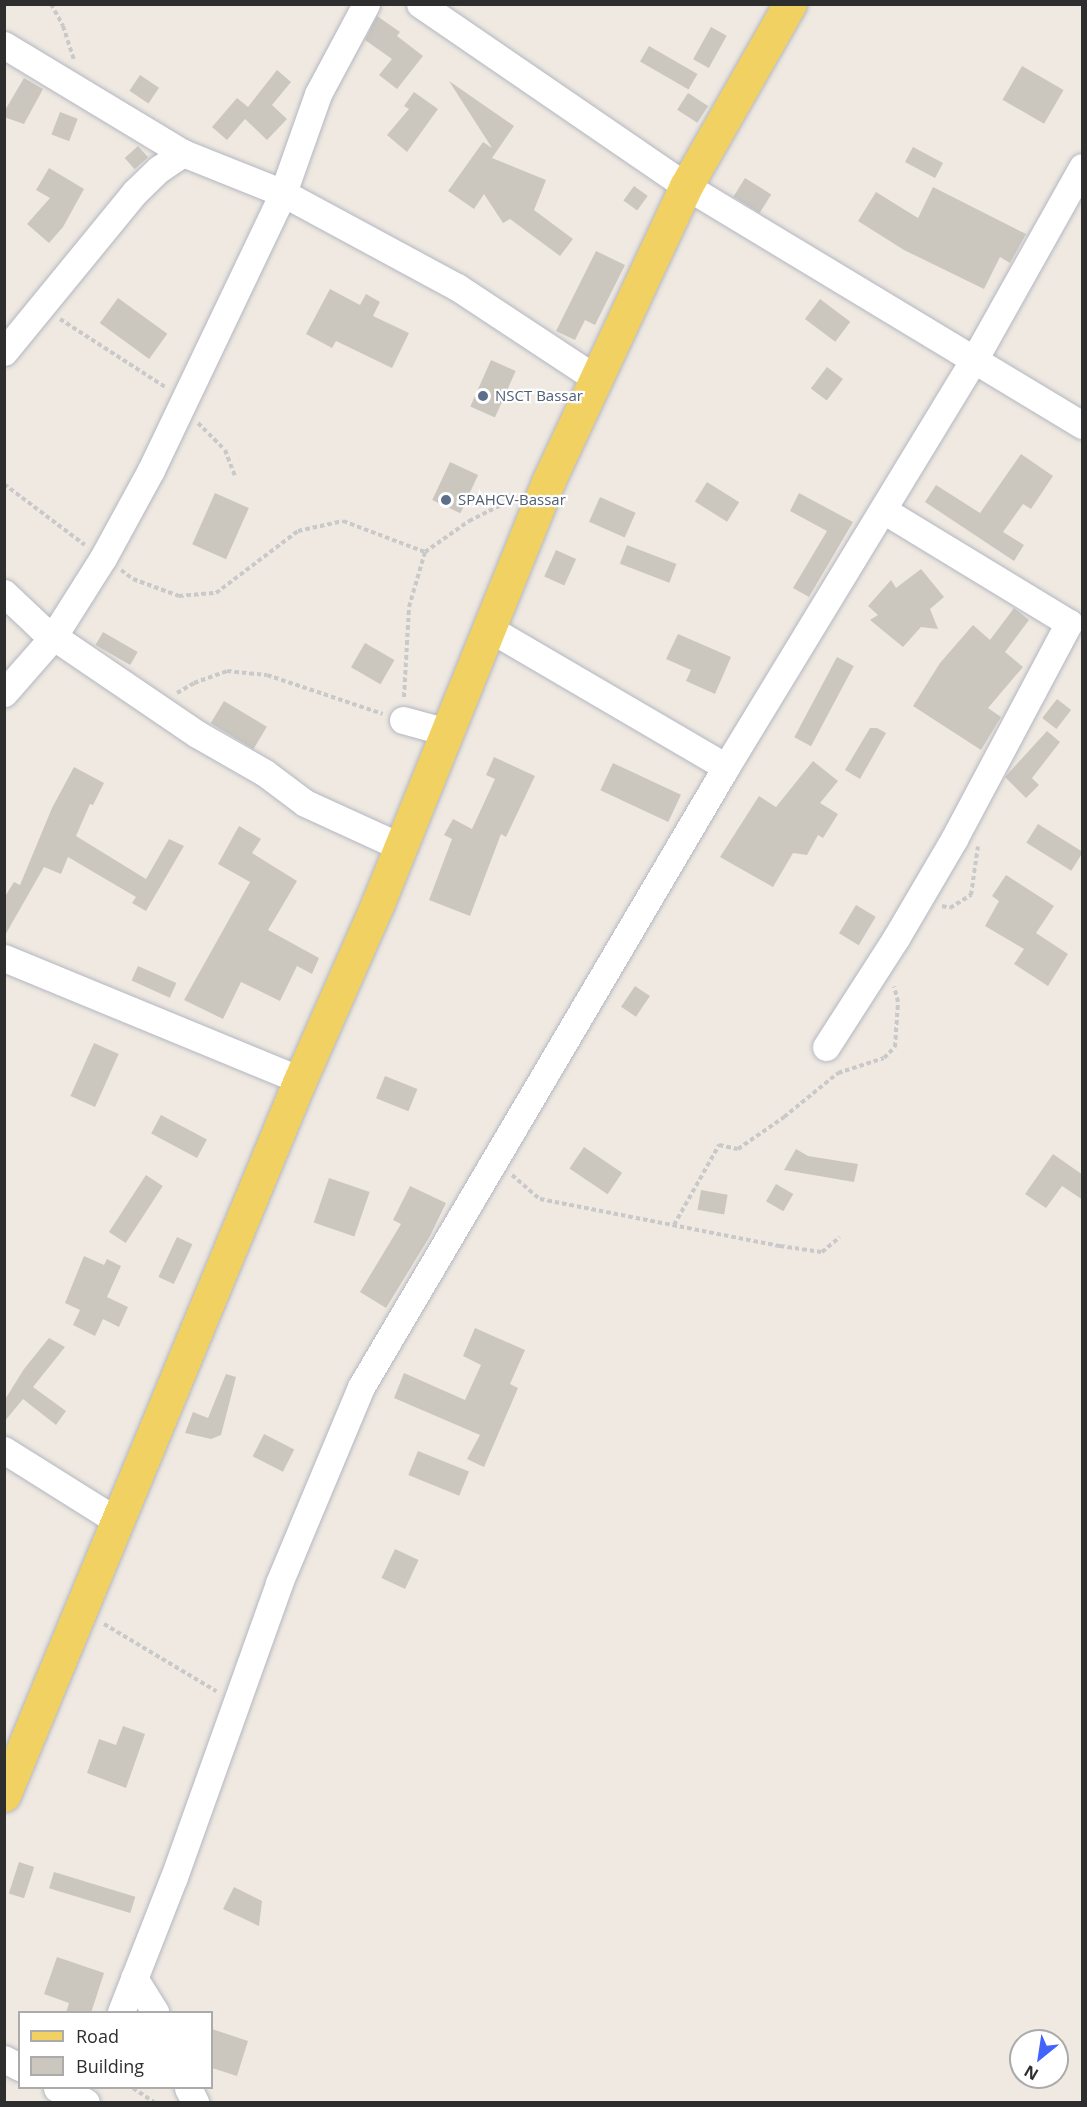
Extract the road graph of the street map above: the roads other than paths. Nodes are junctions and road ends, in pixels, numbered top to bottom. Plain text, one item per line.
1 (366, 4) edge
2 (420, 4) edge
3 (790, 4) edge
4 (4, 45) edge
5 (183, 153) junction
6 (1079, 180) edge
7 (686, 186) junction
8 (283, 193) junction
9 (4, 352) edge
10 (975, 358) junction
11 (595, 378) junction
12 (1083, 425) edge
13 (883, 510) junction
14 (4, 593) edge
15 (1076, 625) edge
16 (490, 629) junction
17 (53, 637) junction
18 (4, 693) edge
19 (403, 720) road end
20 (447, 732) junction
21 (726, 767) junction
22 (401, 847) junction
23 (4, 958) edge
24 (826, 1047) dead end
25 (300, 1080) junction
26 (4, 1450) edge
27 (117, 1521) junction
28 (4, 1795) edge
29 (134, 1978) junction
30 (122, 2011) edge
31 (154, 2011) edge
32 (4, 2059) edge
33 (18, 2066) edge
34 (59, 2089) edge
35 (188, 2089) edge
36 (86, 2103) edge
37 (195, 2103) edge

1 - 8 street
2 - 7 street
3 - 7 main road
4 - 5 street
5 - 8 street
5 - 9 street
6 - 10 street
7 - 10 street
7 - 11 main road
8 - 11 street
8 - 17 street
10 - 12 street
10 - 13 street
11 - 16 main road
13 - 15 street
13 - 21 street
14 - 17 street
15 - 24 street
16 - 20 main road
16 - 21 street
17 - 18 street
17 - 22 street
19 - 20 street
20 - 22 main road
21 - 29 street
22 - 25 main road
23 - 25 street
25 - 27 main road
26 - 27 street
27 - 28 main road
29 - 30 street
29 - 31 street
32 - 33 street
34 - 36 street
35 - 37 street

